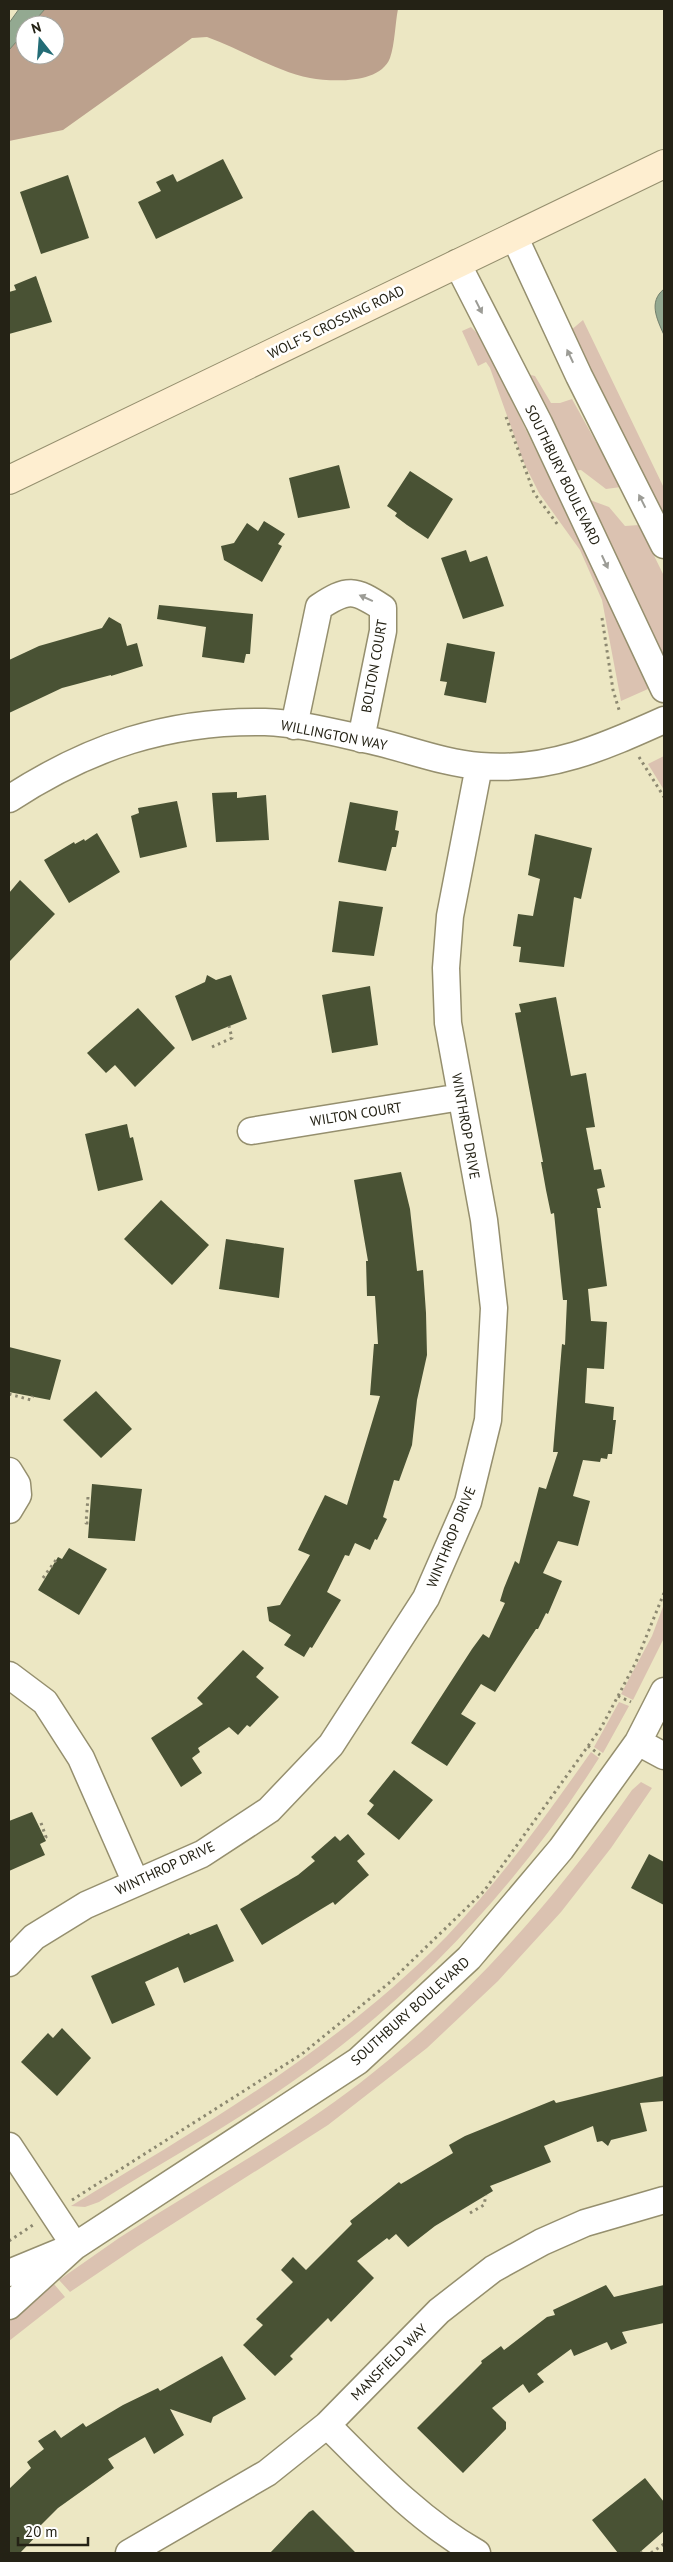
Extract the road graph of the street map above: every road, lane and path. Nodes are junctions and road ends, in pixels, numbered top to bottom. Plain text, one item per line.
1 (664, 164) edge
2 (514, 236) junction
3 (457, 263) junction
4 (503, 409) dead end
5 (9, 480) edge
6 (560, 529) dead end
7 (664, 545) edge
8 (601, 612) dead end
9 (664, 689) edge
10 (664, 720) edge
11 (623, 721) dead end
12 (294, 726) junction
13 (361, 739) junction
14 (635, 750) dead end
15 (479, 766) junction
16 (664, 797) edge
17 (9, 799) edge
18 (229, 1026) dead end
19 (212, 1047) dead end
20 (461, 1097) junction
21 (250, 1131) dead end
22 (9, 1394) edge
23 (33, 1396) dead end
24 (9, 1471) edge
25 (88, 1497) dead end
26 (9, 1510) edge
27 (89, 1524) dead end
28 (56, 1560) dead end
29 (43, 1578) dead end
30 (664, 1593) edge
31 (9, 1675) edge
32 (664, 1691) edge
33 (618, 1696) junction
34 (630, 1702) dead end
35 (638, 1742) junction
36 (588, 1746) junction
37 (601, 1756) dead end
38 (664, 1756) edge
39 (41, 1824) dead end
40 (44, 1838) dead end
41 (136, 1883) junction
42 (9, 1963) edge
43 (9, 2146) edge
44 (486, 2195) dead end
45 (664, 2200) edge
46 (68, 2203) dead end
47 (470, 2213) dead end
48 (32, 2226) dead end
49 (9, 2241) edge
50 (75, 2246) junction
51 (9, 2273) edge
52 (9, 2306) edge
53 (327, 2424) junction
54 (664, 2544) edge
55 (129, 2553) edge
56 (477, 2553) edge
57 (650, 2553) edge

1 - 2 main road, WOLF'S CROSSING ROAD
2 - 3 main road, WOLF'S CROSSING ROAD
7 -> 2 street
3 - 5 main road, WOLF'S CROSSING ROAD
3 -> 9 street, SOUTHBURY BOULEVARD
4 - 6 path
8 - 11 path
10 - 15 street, WILLINGTON WAY
12 - 13 street, WILLINGTON WAY
13 -> 12 street, BOLTON COURT
12 - 17 street, WILLINGTON WAY
13 - 15 street, WILLINGTON WAY
14 - 16 path
15 - 20 street, WINTHROP DRIVE
18 - 19 path
20 - 21 street, WILTON COURT
20 - 41 street, WINTHROP DRIVE
22 - 23 path
24 - 26 street
25 - 27 path
28 - 29 path
30 - 33 path
31 - 41 street
32 - 35 street, SOUTHBURY BOULEVARD
33 - 34 path
33 - 36 path
35 - 38 street
35 - 50 street, SOUTHBURY BOULEVARD
36 - 37 path
36 - 46 path
39 - 40 path
41 - 42 street, WINTHROP DRIVE
43 - 50 street
44 - 47 path
45 - 53 street, MANSFIELD WAY
48 - 49 path
50 - 51 street, SOUTHBURY BOULEVARD
50 - 52 street, SOUTHBURY BOULEVARD
53 - 55 street, MANSFIELD WAY
53 - 56 street
54 - 57 path

